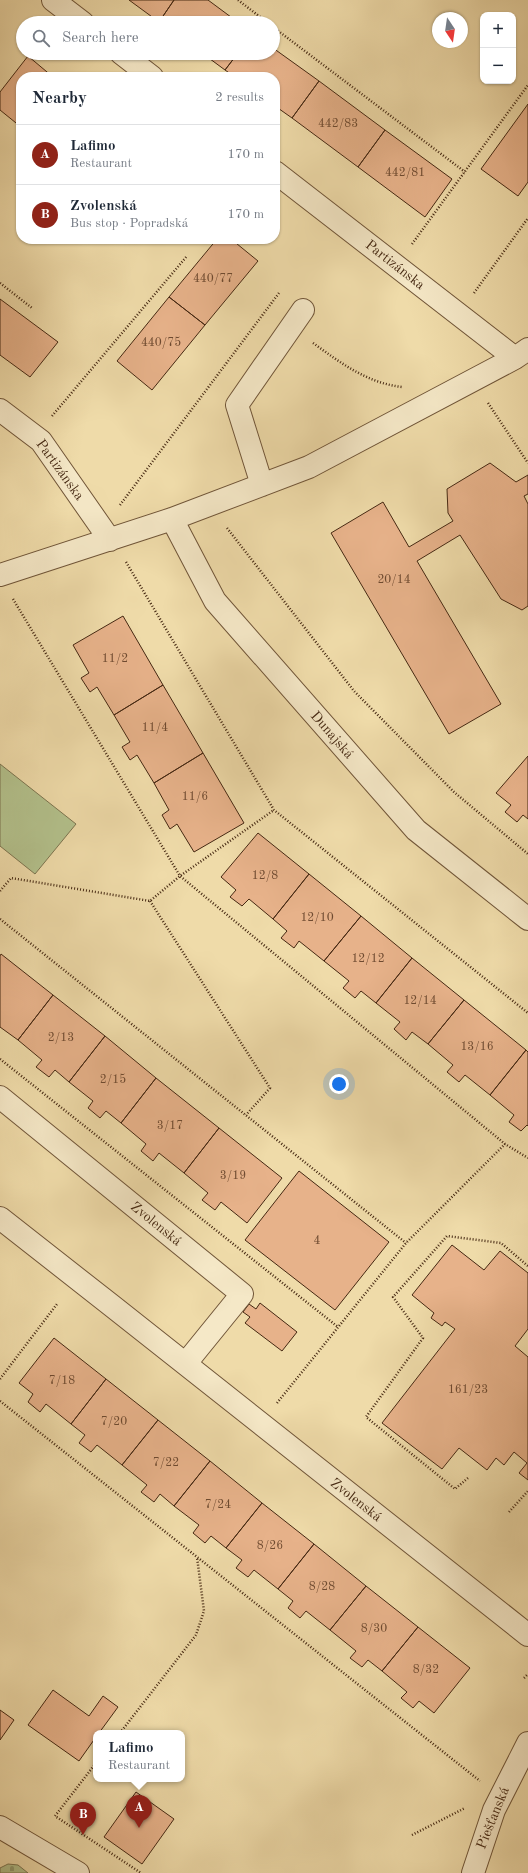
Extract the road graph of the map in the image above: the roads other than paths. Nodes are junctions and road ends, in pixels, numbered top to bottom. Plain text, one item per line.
1 (53, 0) edge
2 (74, 16) edge
3 (130, 60) edge
4 (146, 72) edge
5 (280, 176) edge
6 (303, 310) dead end
7 (522, 354) edge
8 (0, 410) edge
9 (262, 485) junction
10 (172, 519) junction
11 (110, 540) junction
12 (0, 576) edge
13 (528, 919) edge
14 (0, 1097) edge
15 (0, 1218) edge
16 (186, 1363) junction
17 (528, 1636) edge
18 (528, 1743) edge
19 (0, 1827) edge
20 (78, 1873) edge
21 (473, 1873) edge

1 - 2 street
3 - 4 street
5 - 7 street, Partizánska
6 - 9 street
7 - 9 street, Partizánska
8 - 11 street, Partizánska
9 - 10 street, Partizánska
10 - 11 street, Partizánska
10 - 13 street, Dunajská
11 - 12 street, Partizánska
14 - 16 street, Zvolenská
15 - 16 street, Zvolenská
16 - 17 street, Zvolenská
18 - 21 street, Piešťanská
19 - 20 street

